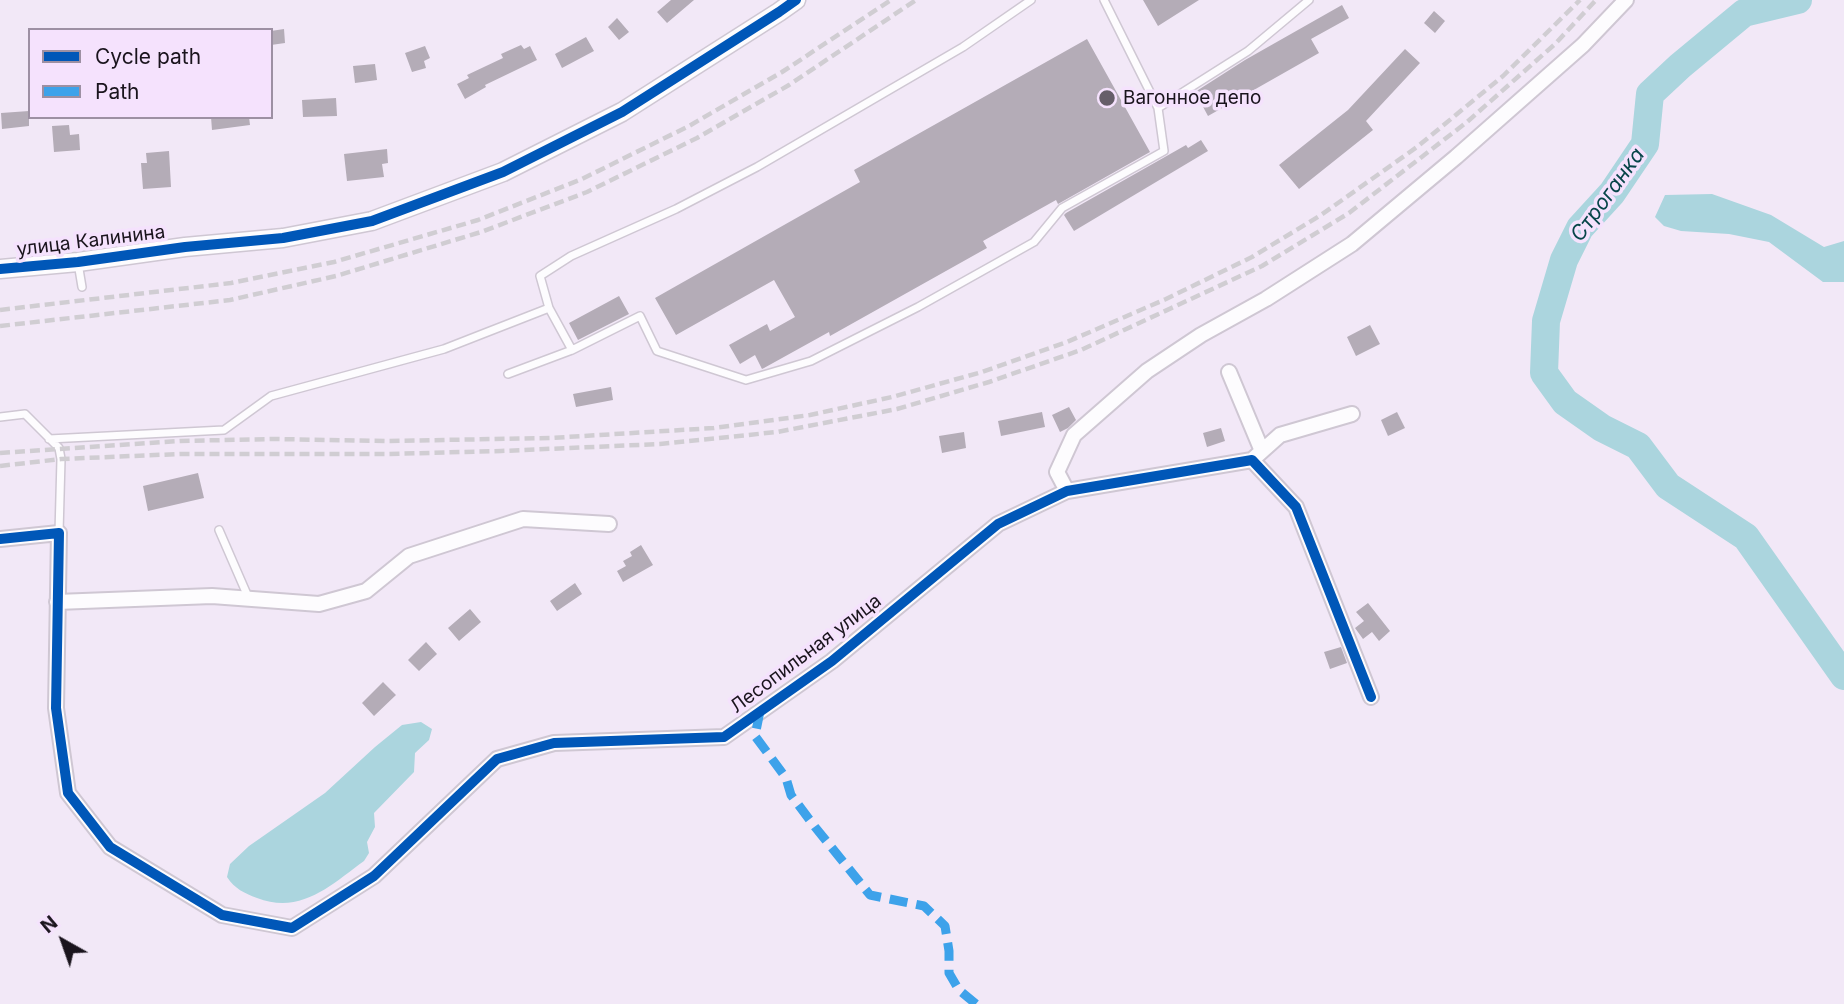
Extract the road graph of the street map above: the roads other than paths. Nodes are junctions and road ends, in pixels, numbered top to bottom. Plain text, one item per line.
1 (796, 0) edge
2 (1031, 0) edge
3 (1104, 0) edge
4 (1309, 0) edge
5 (1626, 0) edge
6 (1158, 108) junction
7 (78, 262) junction
8 (0, 269) edge
9 (82, 287) dead end
10 (549, 308) junction
11 (572, 350) junction
12 (1229, 372) dead end
13 (508, 374) dead end
14 (1352, 414) dead end
15 (0, 417) edge
16 (49, 439) junction
17 (1257, 456) junction
18 (1067, 491) junction
19 (609, 524) dead end
20 (219, 530) dead end
21 (59, 533) junction
22 (0, 539) edge
23 (249, 599) junction
24 (57, 602) junction
25 (1371, 697) dead end

1 - 7 street, улица Калинина
2 - 10 lane
3 - 6 lane
4 - 6 lane
5 - 18 street
6 - 11 lane
7 - 8 street, улица Калинина
7 - 9 lane
10 - 11 lane
10 - 16 lane
11 - 13 lane
12 - 17 street
14 - 17 street
15 - 16 lane
16 - 21 lane
17 - 18 street, Лесопильная улица
17 - 25 street
18 - 24 street, Лесопильная улица
19 - 23 street
20 - 23 lane
21 - 22 street
21 - 24 street, Лесопильная улица
23 - 24 street

